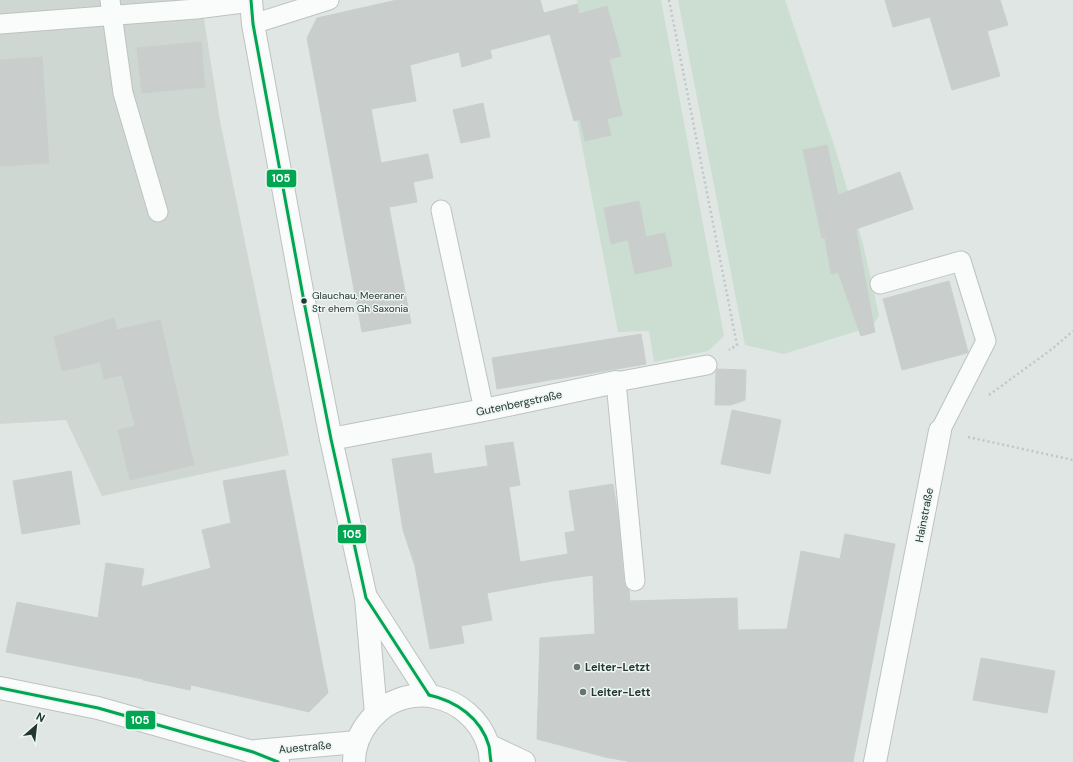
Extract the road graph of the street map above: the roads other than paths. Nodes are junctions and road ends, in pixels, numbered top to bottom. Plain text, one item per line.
1 (329, 0) edge
2 (251, 1) edge
3 (111, 8) edge
4 (0, 24) edge
5 (253, 24) junction
6 (441, 210) dead end
7 (158, 212) dead end
8 (880, 284) dead end
9 (707, 365) road end
10 (616, 382) junction
11 (484, 410) junction
12 (940, 431) joint
13 (331, 439) junction
14 (635, 581) dead end
15 (366, 598) junction
16 (0, 688) edge
17 (429, 695) junction
18 (376, 714) junction
19 (253, 752) junction
20 (356, 752) edge
21 (490, 753) edge
22 (278, 762) edge
23 (524, 762) edge
24 (875, 762) edge

1 - 5 lane
2 - 3 lane
2 - 5 street
3 - 4 lane
3 - 7 lane
5 - 13 street
6 - 11 lane
8 - 12 lane
9 - 10 lane, Gutenbergstraße
10 - 11 street, Gutenbergstraße
10 - 14 lane
11 - 13 street, Gutenbergstraße
12 - 24 street, Hainstraße
13 - 15 street
15 - 17 street
15 - 18 street
16 - 19 street, Auestraße
17 - 18 street
17 - 21 street
18 - 20 street
19 - 20 street, Auestraße
19 - 22 street, Auestraße
21 - 23 street

